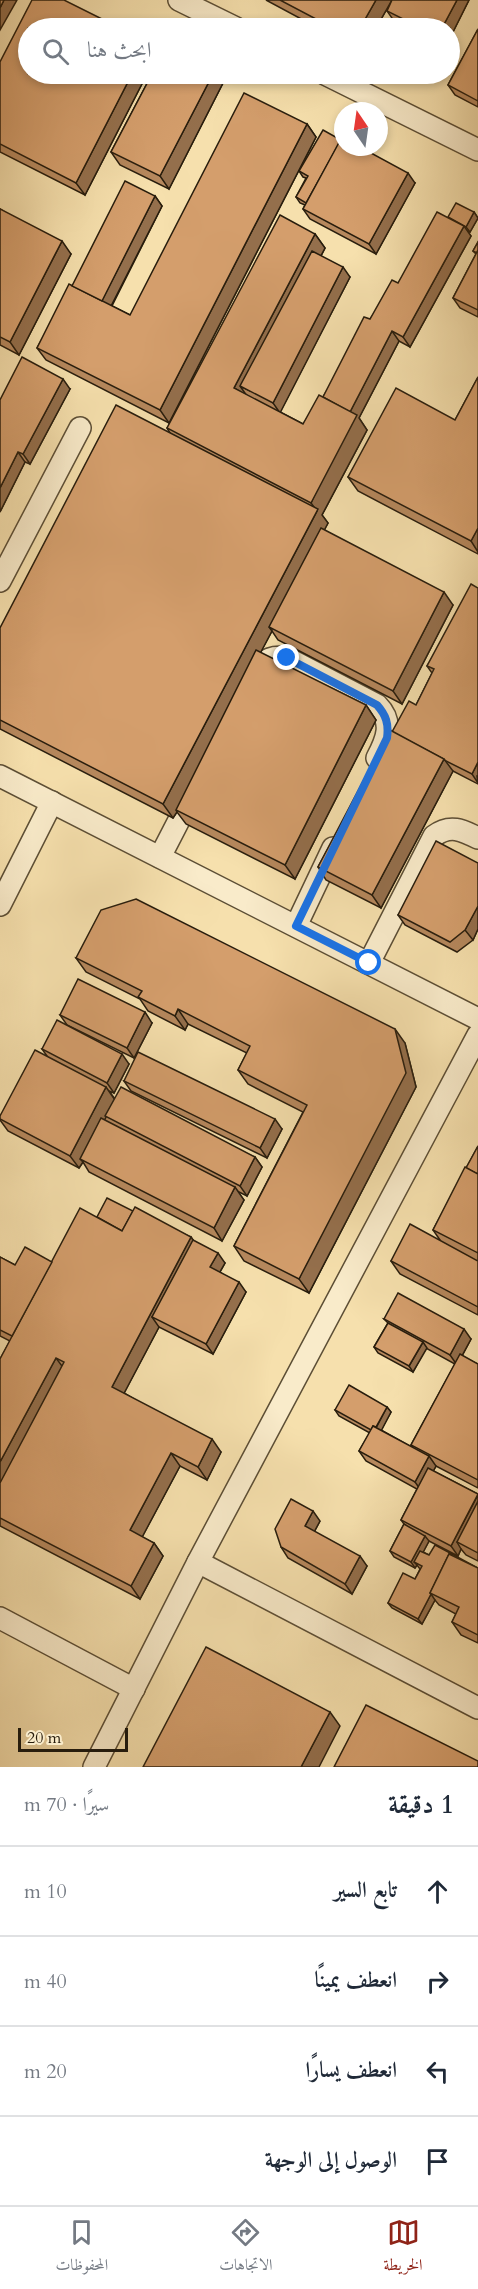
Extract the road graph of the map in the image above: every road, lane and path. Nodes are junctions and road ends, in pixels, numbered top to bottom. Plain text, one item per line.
1 (179, 0) edge
2 (216, 18) edge
3 (345, 84) edge
4 (478, 150) edge
5 (80, 428) dead end
6 (0, 581) edge
7 (244, 693) edge
8 (202, 775) edge
9 (0, 776) edge
10 (367, 780) edge
11 (52, 802) junction
12 (341, 832) edge
13 (478, 838) edge
14 (160, 857) junction
15 (0, 906) edge
16 (296, 926) junction
17 (369, 963) junction
18 (478, 1019) edge
19 (478, 1035) edge
20 (198, 1562) junction
21 (0, 1618) edge
22 (134, 1689) junction
23 (478, 1708) edge
24 (94, 1767) edge

1 - 2 lane
3 - 4 lane
5 - 6 lane
7 - 10 lane
8 - 14 lane
9 - 11 lane
11 - 14 lane
11 - 15 lane
12 - 16 lane
13 - 17 lane
14 - 16 lane
16 - 17 lane
17 - 18 lane
19 - 20 lane
20 - 22 lane
20 - 23 lane
21 - 22 lane
22 - 24 lane

